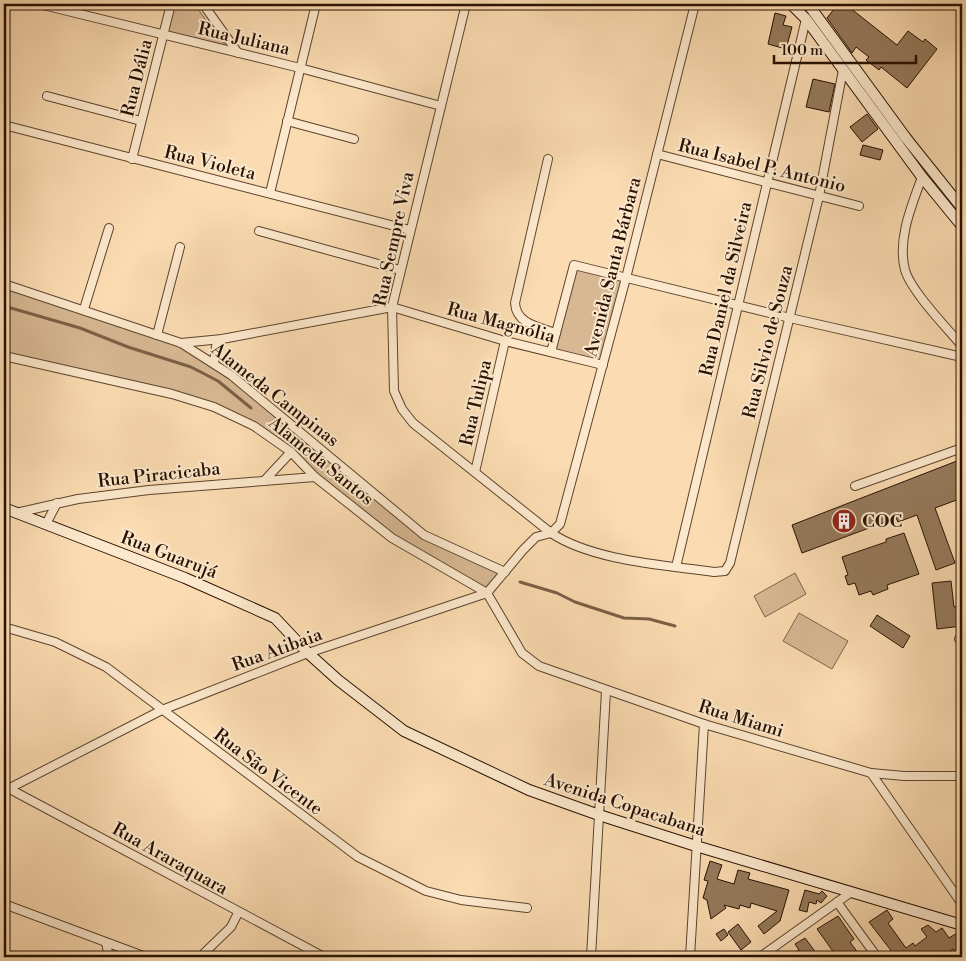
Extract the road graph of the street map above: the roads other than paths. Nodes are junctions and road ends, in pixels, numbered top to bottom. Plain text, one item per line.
1 (39, 4) edge
2 (171, 4) edge
3 (203, 4) edge
4 (316, 4) edge
5 (466, 4) edge
6 (695, 4) edge
7 (791, 4) edge
8 (813, 6) edge
9 (806, 19) junction
10 (163, 35) junction
11 (238, 54) junction
12 (300, 68) junction
13 (843, 70) junction
14 (47, 96) dead end
15 (441, 106) junction
16 (141, 121) junction
17 (288, 121) junction
18 (4, 125) edge
19 (354, 139) dead end
20 (657, 154) junction
21 (132, 159) junction
22 (548, 159) dead end
23 (922, 177) junction
24 (767, 182) junction
25 (270, 194) junction
26 (819, 196) junction
27 (859, 206) dead end
28 (962, 208) edge
29 (962, 226) edge
30 (109, 228) dead end
31 (410, 230) junction
32 (259, 232) dead end
33 (180, 247) dead end
34 (400, 270) junction
35 (626, 278) junction
36 (4, 284) edge
37 (738, 305) junction
38 (392, 308) junction
39 (84, 309) junction
40 (790, 318) junction
41 (556, 333) junction
42 (157, 335) junction
43 (222, 339) junction
44 (505, 341) junction
45 (181, 343) junction
46 (962, 346) edge
47 (551, 352) junction
48 (4, 356) edge
49 (962, 357) edge
50 (214, 363) junction
51 (603, 365) junction
52 (962, 448) edge
53 (291, 452) junction
54 (476, 472) junction
55 (315, 477) junction
56 (264, 481) junction
57 (855, 486) dead end
58 (57, 503) junction
59 (4, 508) edge
60 (16, 513) junction
61 (46, 524) junction
62 (551, 534) junction
63 (676, 567) junction
64 (505, 572) junction
65 (487, 593) junction
66 (4, 627) edge
67 (308, 653) junction
68 (606, 691) junction
69 (162, 710) junction
70 (704, 724) junction
71 (871, 773) junction
72 (962, 776) edge
73 (6, 789) edge
74 (599, 815) junction
75 (696, 846) junction
76 (850, 893) junction
77 (837, 902) junction
78 (4, 904) edge
79 (962, 904) edge
80 (527, 908) dead end
81 (238, 913) junction
82 (962, 925) edge
83 (106, 943) junction
84 (109, 957) edge
85 (146, 957) edge
86 (200, 957) edge
87 (324, 957) edge
88 (591, 957) edge
89 (690, 957) edge
90 (760, 957) edge
91 (876, 957) edge

1 - 10 street, Rua Juliana
2 - 10 street, Rua Dália
3 - 11 street
4 - 12 street
5 - 15 street, Rua Sempre Viva
6 - 20 street, Avenida Santa Bárbara
7 - 9 street
8 - 9 street
8 - 28 street
9 - 13 street
9 - 24 street, Rua Daniel da Silveira
10 - 11 street, Rua Juliana
10 - 16 street, Rua Dália
11 - 12 street, Rua Juliana
12 - 15 street, Rua Juliana
12 - 17 street
13 - 23 street
13 - 26 street, Rua Silvio de Souza
14 - 16 street
15 - 31 street, Rua Sempre Viva
16 - 21 street, Rua Dália
17 - 19 street
17 - 25 street
18 - 21 street, Rua Violeta
20 - 24 street, Rua Isabel P. Antonio
20 - 35 street, Avenida Santa Bárbara
21 - 25 street, Rua Violeta
22 - 41 street
23 - 29 street
23 - 46 street
24 - 26 street, Rua Isabel P. Antonio
24 - 37 street, Rua Daniel da Silveira
25 - 31 street, Rua Violeta
26 - 27 street, Rua Isabel P. Antonio
26 - 40 street, Rua Silvio de Souza
30 - 39 street
31 - 34 street, Rua Sempre Viva
32 - 34 street
33 - 42 street
34 - 38 street, Rua Sempre Viva
35 - 37 street
35 - 41 street
35 - 51 street, Avenida Santa Bárbara
36 - 39 street, Alameda Campinas
37 - 40 street
37 - 63 street, Rua Daniel da Silveira
38 - 43 street
38 - 44 street, Rua Magnólia
38 - 54 street, Rua Sempre Viva
39 - 42 street, Alameda Campinas
40 - 49 street
40 - 63 street, Rua Silvio de Souza
41 - 47 street
42 - 45 street, Alameda Campinas
43 - 45 street
43 - 50 street
44 - 47 street, Rua Magnólia
44 - 54 street, Rua Tulipa
45 - 50 street, Alameda Campinas
47 - 51 street, Rua Magnólia
48 - 53 street, Alameda Santos
50 - 64 street, Alameda Campinas
51 - 62 street, Avenida Santa Bárbara
52 - 57 street
53 - 55 street, Alameda Santos
53 - 56 street
54 - 62 street, Rua Sempre Viva
55 - 56 street, Rua Piracicaba
55 - 65 street, Alameda Santos
56 - 58 street, Rua Piracicaba
58 - 60 street, Rua Piracicaba
58 - 61 street
59 - 60 street, Rua Guarujá
60 - 61 street, Rua Guarujá
61 - 67 street, Rua Guarujá
62 - 63 street, Rua Sempre Viva
62 - 64 street
64 - 65 street
65 - 67 street, Rua Atibaia
65 - 68 street, Rua Miami
66 - 69 street, Rua São Vicente
67 - 69 street, Rua Atibaia
67 - 74 street, Avenida Copacabana
68 - 70 street, Rua Miami
68 - 74 street
69 - 73 street, Rua Atibaia
69 - 80 street, Rua São Vicente
70 - 71 street, Rua Miami
70 - 75 street
71 - 72 street, Rua Miami
71 - 79 street
73 - 81 street, Rua Araraquara
74 - 75 street, Avenida Copacabana
74 - 88 street
75 - 76 street, Avenida Copacabana
75 - 89 street
76 - 77 street
76 - 82 street, Avenida Copacabana
77 - 90 street
77 - 91 street
78 - 83 street
81 - 86 street
81 - 87 street, Rua Araraquara
83 - 84 street
83 - 85 street

